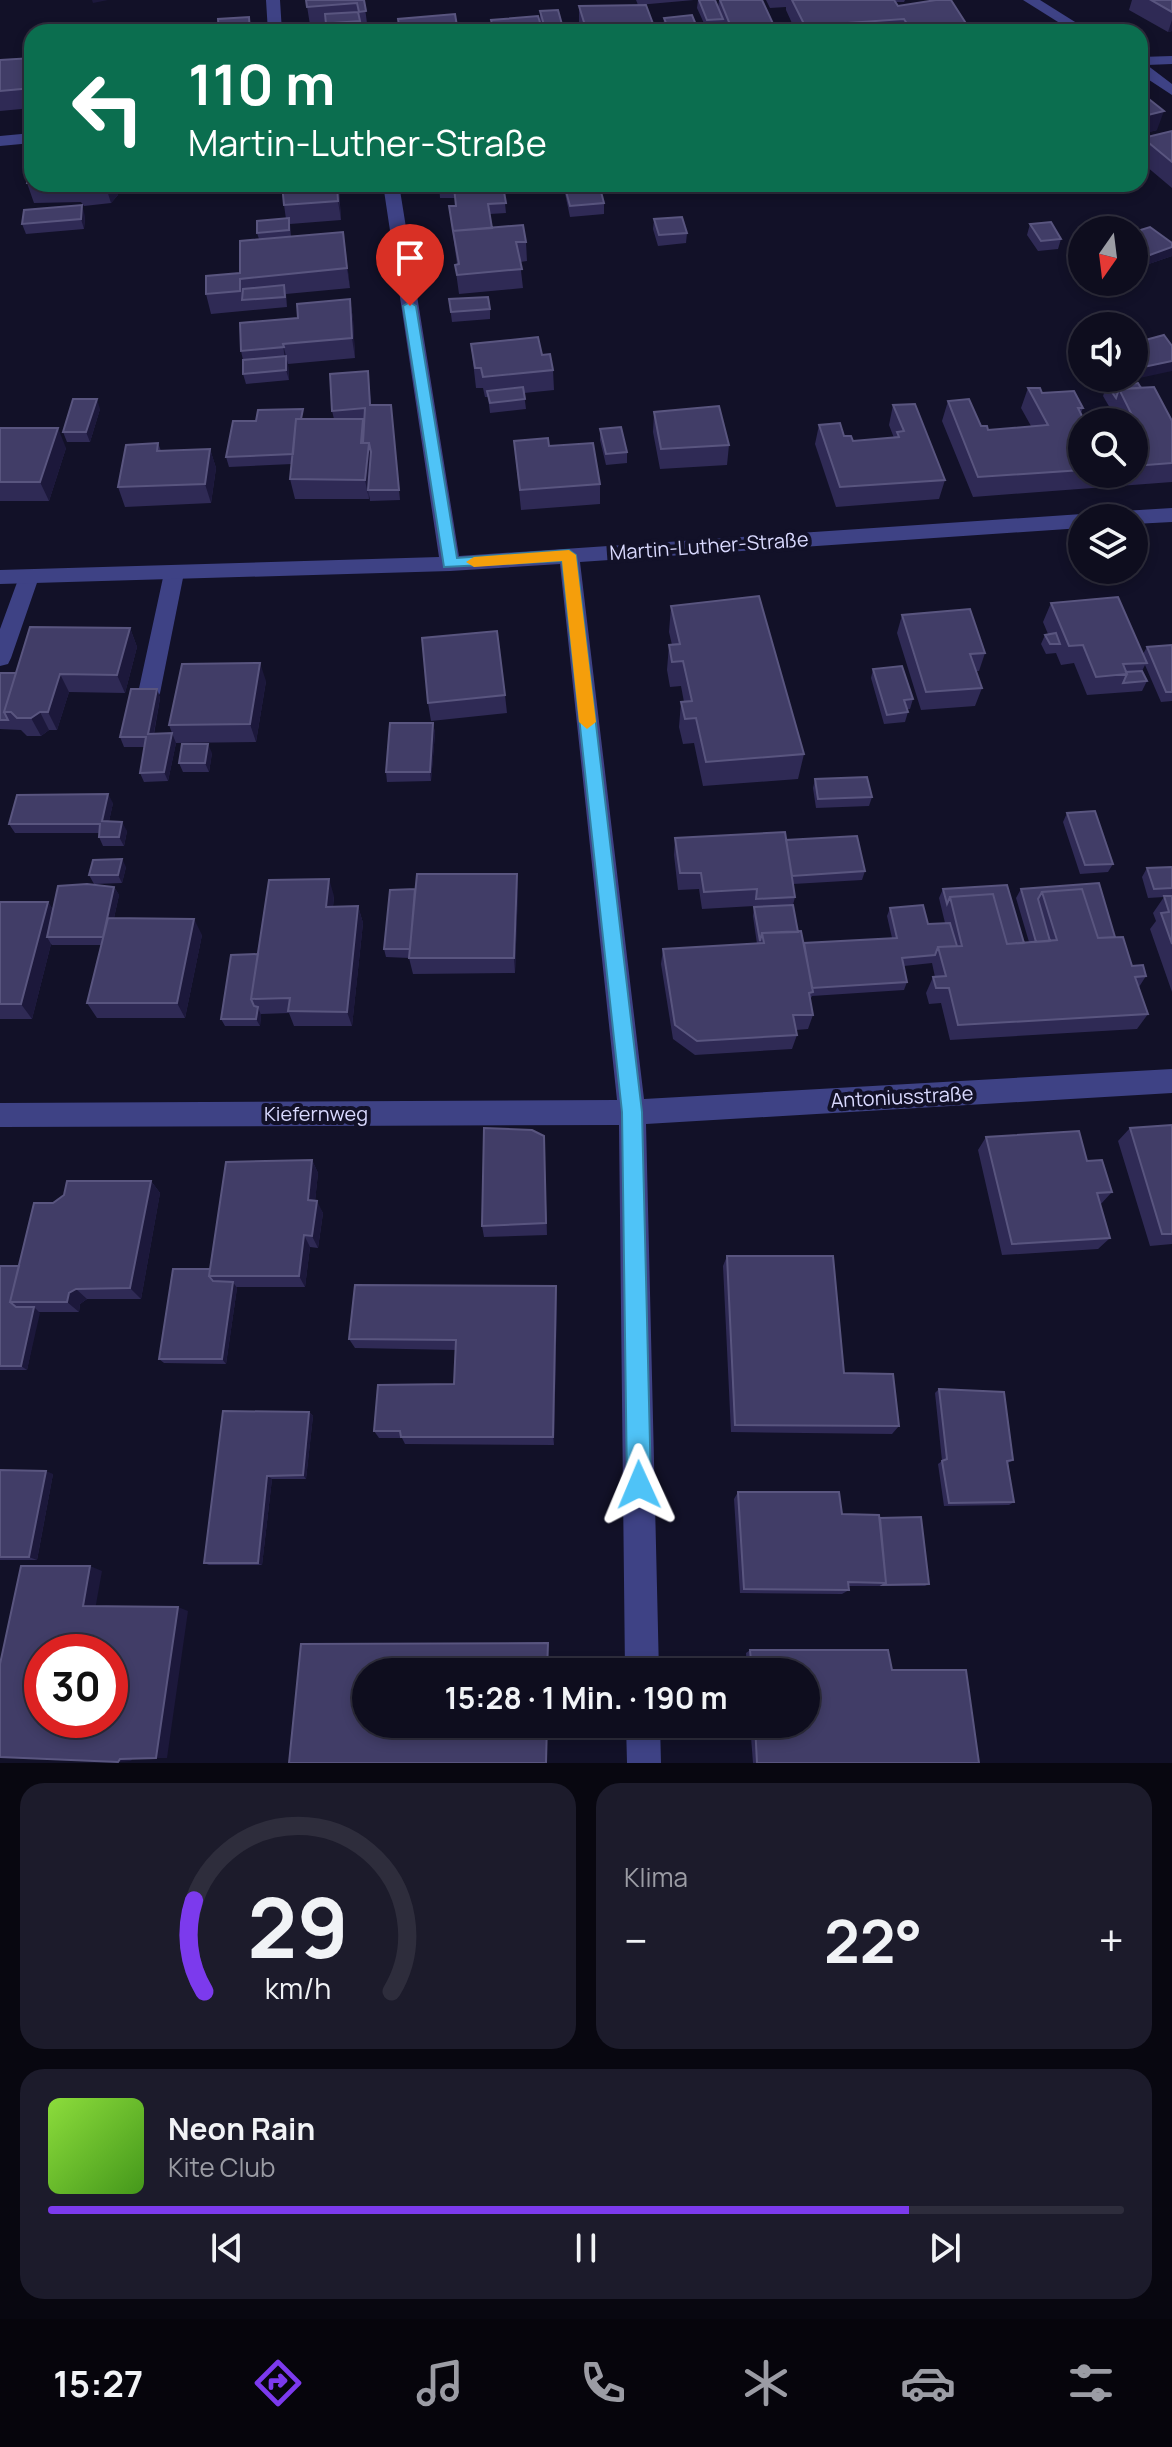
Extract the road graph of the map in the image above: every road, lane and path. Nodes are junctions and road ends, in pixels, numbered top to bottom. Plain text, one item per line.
1 (273, 0) edge
2 (1030, 0) edge
3 (274, 24) edge
4 (1070, 24) edge
5 (1172, 60) edge
6 (1148, 63) edge
7 (1148, 71) edge
8 (1172, 91) edge
9 (24, 139) edge
10 (0, 141) edge
11 (392, 192) edge
12 (1172, 515) edge
13 (1148, 516) edge
14 (1068, 522) edge
15 (569, 555) junction
16 (450, 564) junction
17 (174, 573) junction
18 (0, 577) edge
19 (29, 577) junction
20 (0, 658) edge
21 (149, 693) edge
22 (1172, 1081) edge
23 (632, 1112) junction
24 (0, 1115) edge
25 (642, 1658) edge
26 (643, 1738) edge
27 (644, 1763) edge

1 - 3 street
2 - 4 street
5 - 6 street
7 - 8 street
9 - 10 street
11 - 16 street
12 - 13 street
14 - 15 street, Martin-Luther-Straße
15 - 16 street, Martin-Luther-Straße
15 - 23 street
16 - 17 street, Martin-Luther-Straße
17 - 19 street, Martin-Luther-Straße
17 - 21 street
18 - 19 street, Martin-Luther-Straße
19 - 20 street
22 - 23 street, Antoniusstraße
23 - 24 street, Kiefernweg
23 - 25 street
26 - 27 street

